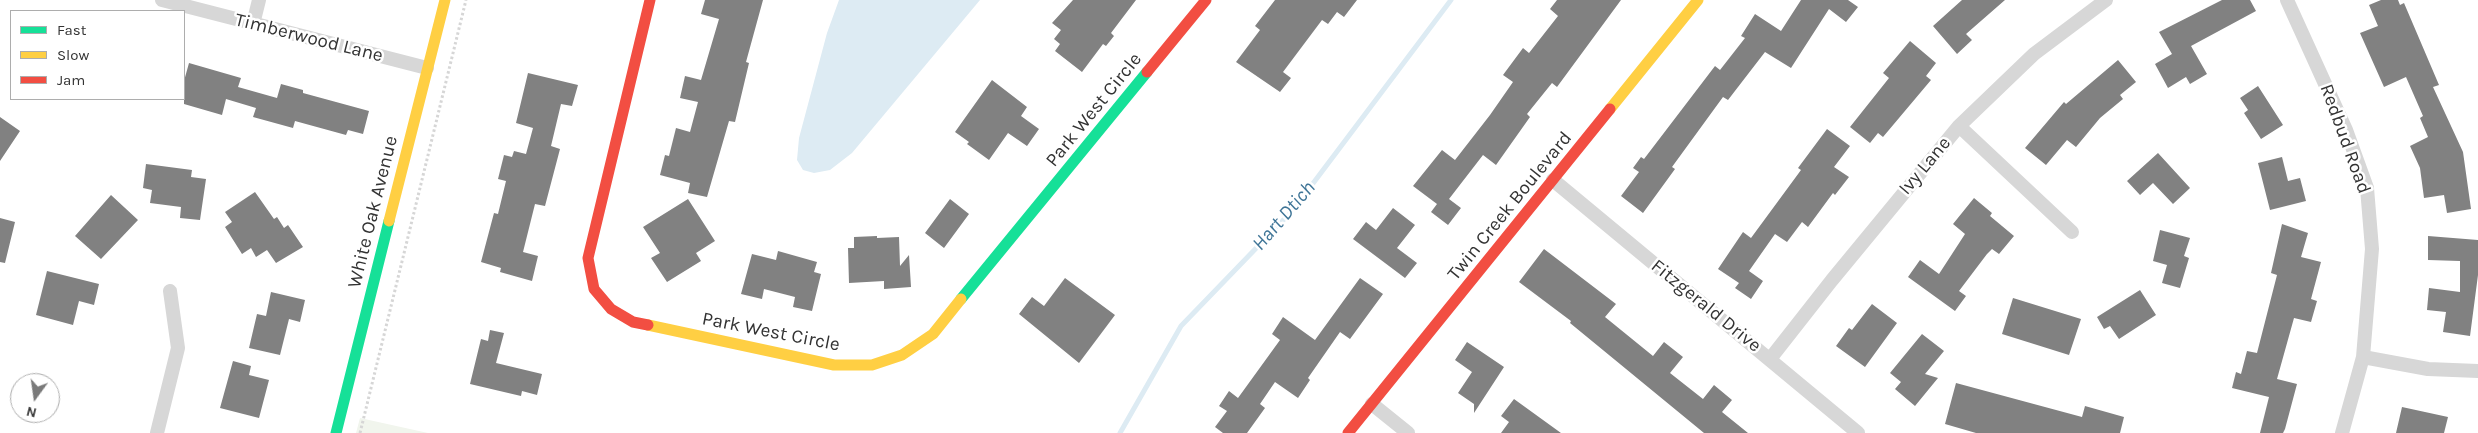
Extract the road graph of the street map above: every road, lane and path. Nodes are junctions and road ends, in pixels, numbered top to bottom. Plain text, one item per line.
1 (162, 0) edge
2 (259, 0) edge
3 (445, 0) edge
4 (466, 0) edge
5 (650, 0) edge
6 (1206, 0) edge
7 (1698, 0) edge
8 (2106, 0) edge
9 (2287, 0) edge
10 (254, 24) junction
11 (428, 68) junction
12 (1959, 126) junction
13 (1552, 180) junction
14 (2072, 232) dead end
15 (170, 290) dead end
16 (2363, 357) junction
17 (1770, 359) junction
18 (2478, 371) edge
19 (1372, 404) junction
20 (157, 433) edge
21 (336, 433) edge
22 (360, 433) edge
23 (1348, 433) edge
24 (1408, 433) edge
25 (1858, 433) edge
26 (2342, 433) edge

1 - 10 street, Timberwood Lane
2 - 10 street
3 - 11 street, White Oak Avenue
4 - 22 path
5 - 6 street, Park West Circle
7 - 13 street, Twin Creek Boulevard
8 - 12 street, Ivy Lane
9 - 16 street, Redbud Road
10 - 11 street, Timberwood Lane
11 - 21 street, White Oak Avenue
12 - 14 street
12 - 17 street, Ivy Lane
13 - 17 street, Fitzgerald Drive
13 - 19 street, Twin Creek Boulevard
15 - 20 street
16 - 18 street
16 - 26 street, Redbud Road
17 - 25 street, Fitzgerald Drive
19 - 23 street, Twin Creek Boulevard
19 - 24 street

